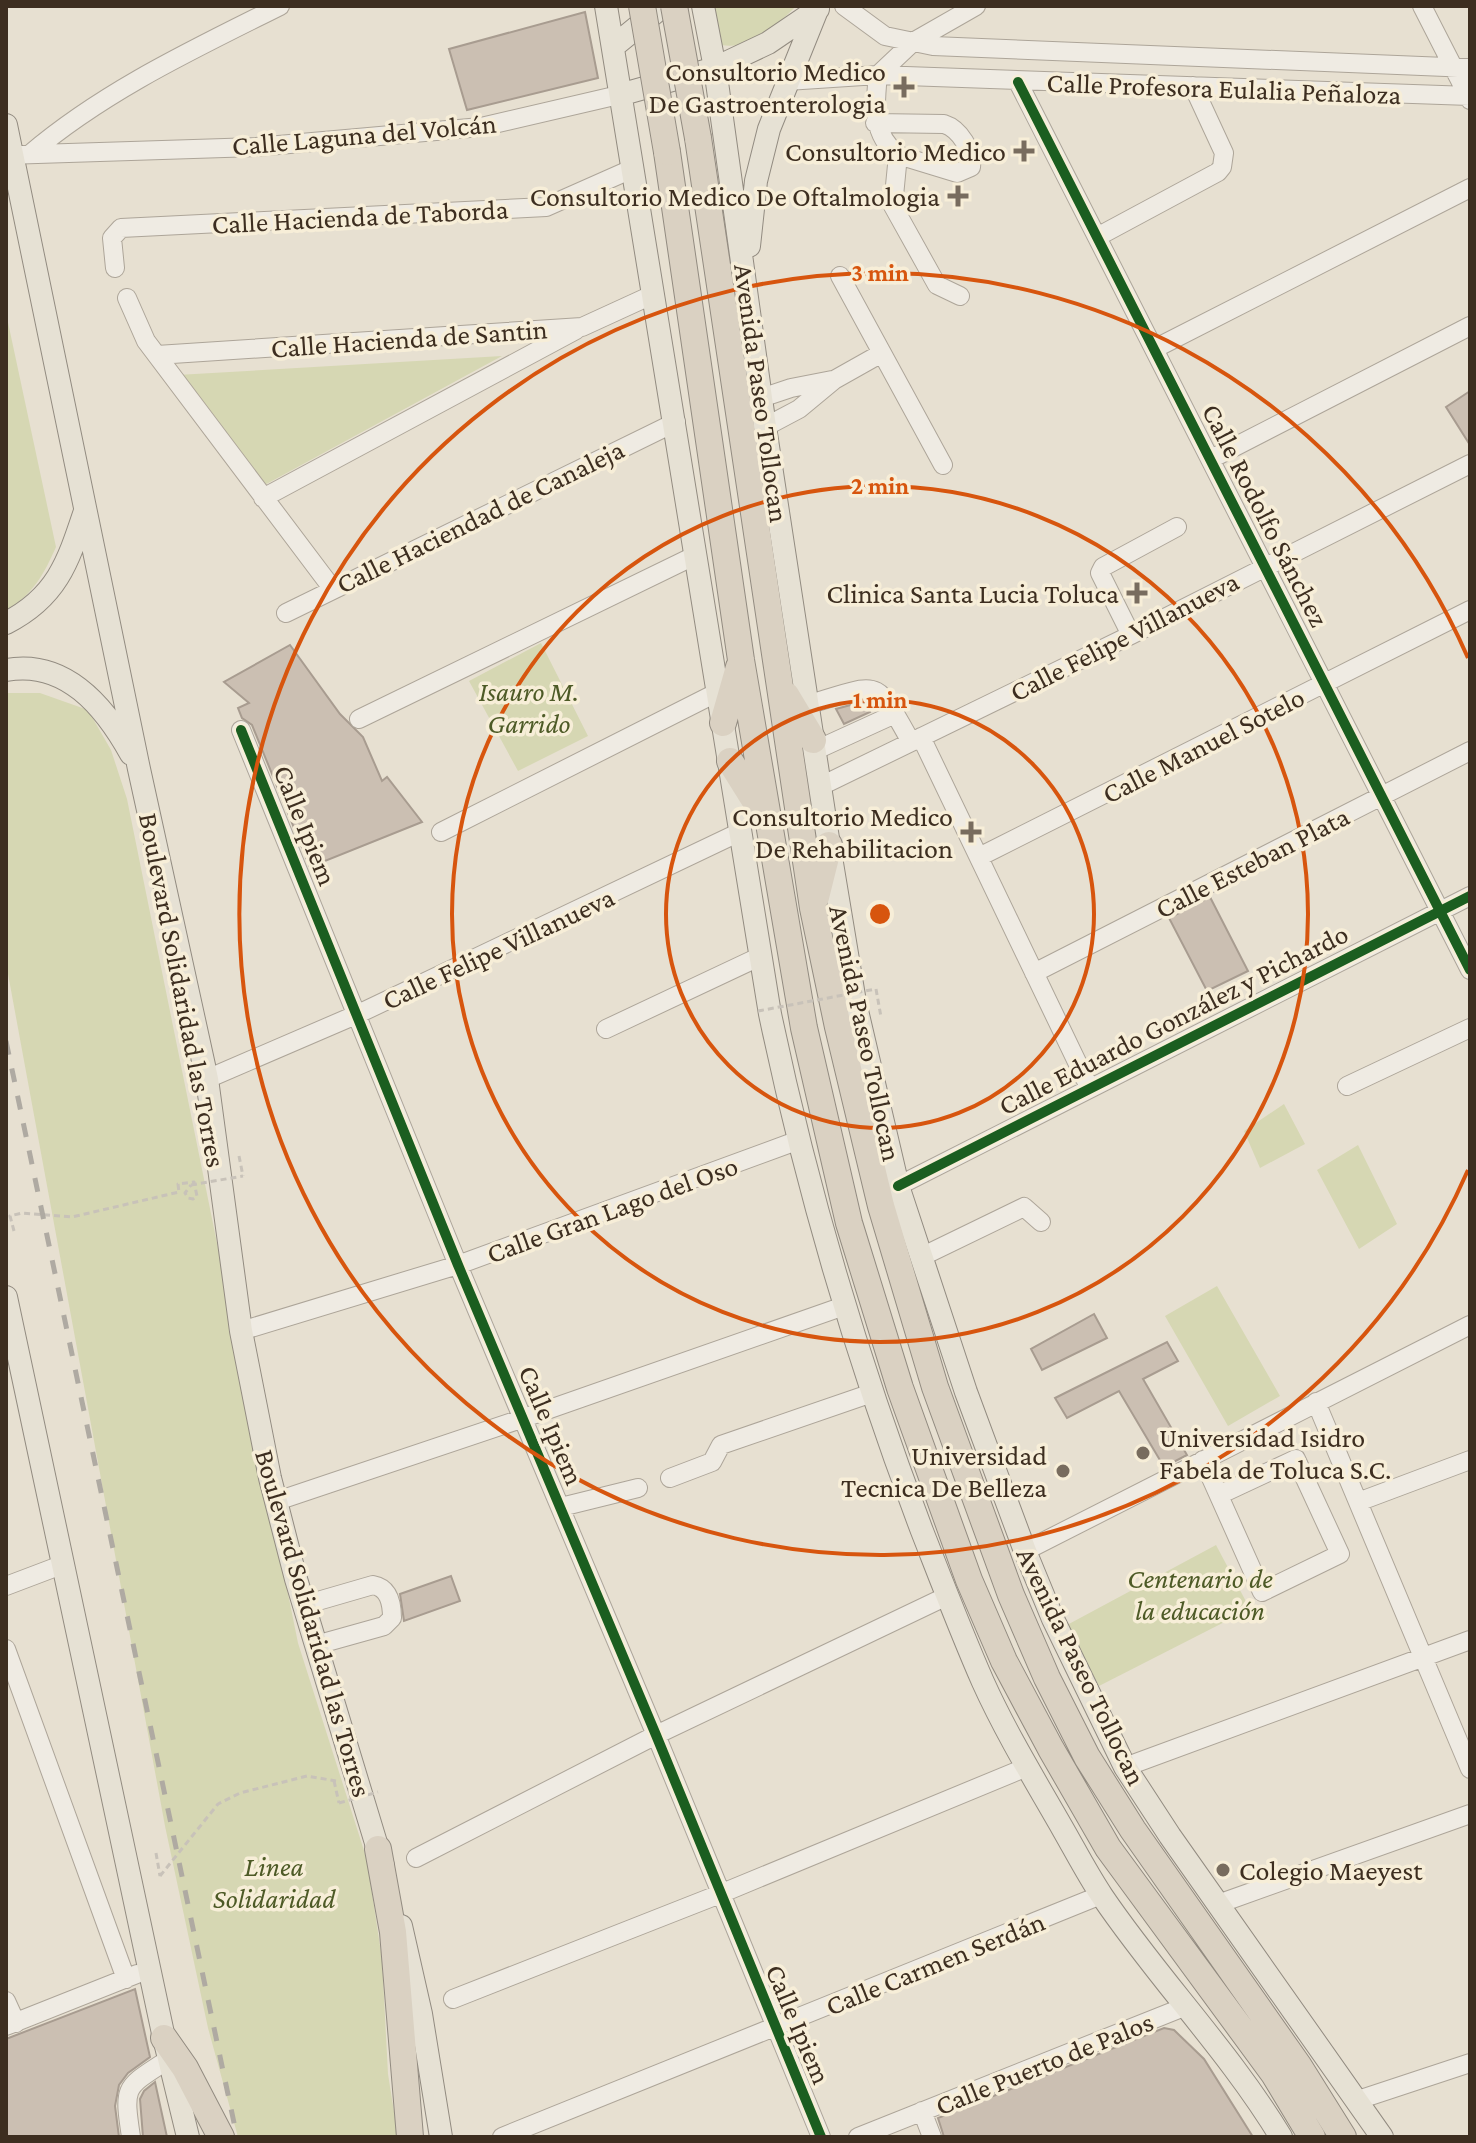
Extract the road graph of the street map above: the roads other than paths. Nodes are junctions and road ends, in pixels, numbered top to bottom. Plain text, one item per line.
1 (280, 6) edge
2 (606, 6) edge
3 (642, 6) edge
4 (663, 6) edge
5 (674, 6) edge
6 (703, 6) edge
7 (976, 6) edge
8 (1422, 6) edge
9 (818, 8) edge
10 (855, 10) edge
11 (913, 42) junction
12 (614, 46) junction
13 (948, 47) junction
14 (715, 68) junction
15 (1462, 68) edge
16 (878, 75) junction
17 (938, 76) junction
18 (787, 81) junction
19 (1018, 82) junction
20 (1193, 86) junction
21 (623, 94) junction
22 (1469, 98) edge
23 (875, 123) junction
24 (6, 125) edge
25 (16, 155) edge
26 (898, 155) junction
27 (634, 168) junction
28 (1470, 188) edge
29 (1097, 237) junction
30 (115, 268) dead end
31 (746, 275) junction
32 (840, 276) dead end
33 (654, 294) junction
34 (960, 296) dead end
35 (127, 298) dead end
36 (1470, 326) edge
37 (582, 327) junction
38 (1154, 349) junction
39 (882, 353) junction
40 (157, 355) junction
41 (834, 380) junction
42 (761, 398) junction
43 (676, 422) junction
44 (765, 427) junction
45 (1211, 459) junction
46 (1470, 464) edge
47 (943, 465) dead end
48 (263, 498) junction
49 (86, 507) junction
50 (1177, 527) dead end
51 (694, 556) junction
52 (1265, 566) junction
53 (332, 588) junction
54 (1470, 610) edge
55 (286, 613) dead end
56 (6, 623) edge
57 (1131, 635) junction
58 (741, 660) junction
59 (6, 670) edge
60 (1325, 684) junction
61 (780, 685) junction
62 (718, 692) junction
63 (809, 704) junction
64 (895, 714) junction
65 (359, 719) dead end
66 (723, 723) junction
67 (241, 730) dead end
68 (916, 739) junction
69 (814, 746) junction
70 (1470, 751) edge
71 (730, 761) junction
72 (139, 769) junction
73 (821, 786) junction
74 (1382, 796) junction
75 (768, 821) junction
76 (742, 831) junction
77 (441, 832) dead end
78 (829, 845) junction
79 (979, 857) junction
80 (1470, 896) edge
81 (813, 908) junction
82 (1440, 911) junction
83 (761, 956) junction
84 (1470, 970) edge
85 (1034, 973) junction
86 (358, 1014) junction
87 (1470, 1028) edge
88 (606, 1029) dead end
89 (207, 1079) junction
90 (1347, 1086) dead end
91 (1089, 1087) junction
92 (799, 1140) junction
93 (898, 1186) junction
94 (1041, 1222) dead end
95 (921, 1257) junction
96 (458, 1265) junction
97 (6, 1297) edge
98 (844, 1306) junction
99 (1470, 1325) edge
100 (241, 1331) junction
101 (13, 1370) edge
102 (872, 1393) junction
103 (1316, 1402) junction
104 (524, 1418) junction
105 (1203, 1460) junction
106 (1470, 1460) edge
107 (670, 1478) dead end
108 (638, 1488) dead end
109 (1219, 1495) junction
110 (277, 1501) junction
111 (1358, 1502) junction
112 (561, 1507) junction
113 (1025, 1551) junction
114 (64, 1564) junction
115 (6, 1586) edge
116 (947, 1596) junction
117 (304, 1605) junction
118 (1470, 1640) edge
119 (316, 1645) junction
120 (6, 1649) edge
121 (1423, 1658) junction
122 (656, 1735) junction
123 (1027, 1767) junction
124 (1125, 1767) junction
125 (1470, 1769) edge
126 (1470, 1814) edge
127 (378, 1849) junction
128 (416, 1858) dead end
129 (720, 1894) junction
130 (1101, 1895) junction
131 (1218, 1904) junction
132 (151, 1969) junction
133 (126, 1979) junction
134 (453, 1999) dead end
135 (6, 2001) edge
136 (1184, 2007) junction
137 (11, 2024) edge
138 (775, 2028) junction
139 (166, 2048) junction
140 (1470, 2063) edge
141 (1358, 2100) junction
142 (922, 2111) junction
143 (131, 2137) edge
144 (188, 2137) edge
145 (221, 2137) edge
146 (410, 2137) edge
147 (441, 2137) edge
148 (502, 2137) edge
149 (821, 2137) edge
150 (858, 2137) edge
151 (932, 2137) edge
152 (1281, 2137) edge
153 (1312, 2137) edge
154 (1343, 2137) edge
155 (1382, 2137) edge

1 - 25 street
2 - 12 main road
3 - 58 highway, Avenida Paseo Tollocan, bridge
4 - 12 main road
5 - 61 highway, Avenida Paseo Tollocan, bridge
6 - 14 main road, Avenida Paseo Tollocan
7 - 11 street
8 - 15 street
9 - 14 main road, Calle Laguna del Volcán
9 - 18 main road
10 - 11 street, Calle Profesora Eulalia Peñaloza
11 - 13 street, Calle Profesora Eulalia Peñaloza
11 - 16 street
12 - 21 main road
13 - 15 street, Calle Profesora Eulalia Peñaloza
13 - 17 street
14 - 21 main road, Calle Laguna del Volcán
14 - 31 main road, Avenida Paseo Tollocan
15 - 22 street
16 - 17 street, Calle Profesora Eulalia Peñaloza
16 - 18 street, Calle Profesora Eulalia Peñaloza
16 - 23 street
17 - 19 street, Calle Profesora Eulalia Peñaloza
18 - 31 main road
19 - 20 street, Calle Profesora Eulalia Peñaloza
19 - 29 street, Calle Rodolfo Sánchez
20 - 22 street, Calle Profesora Eulalia Peñaloza
20 - 29 street
21 - 25 street, Calle Laguna del Volcán
21 - 27 main road
23 - 26 street
23 - 26 street
24 - 25 main road, Boulevard Solidaridad las Torres
25 - 49 main road, Boulevard Solidaridad las Torres
26 - 34 street
27 - 30 street, Calle Hacienda de Taborda
27 - 33 main road
28 - 38 street
29 - 38 street, Calle Rodolfo Sánchez
31 - 42 main road, Avenida Paseo Tollocan
32 - 39 street
33 - 37 street, Calle Hacienda de Santin
33 - 43 main road
35 - 40 street
36 - 45 street
37 - 40 street, Calle Hacienda de Santin
37 - 48 street
38 - 45 street, Calle Rodolfo Sánchez
39 - 41 street
39 - 47 street
40 - 48 street
41 - 42 street
41 - 44 street
42 - 44 main road, Avenida Paseo Tollocan
43 - 51 main road
43 - 53 street, Calle Haciendad de Canaleja
44 - 63 main road, Avenida Paseo Tollocan
45 - 52 street, Calle Rodolfo Sánchez
46 - 52 street, Calle Felipe Villanueva
48 - 53 street
49 - 56 main road
49 - 72 main road, Boulevard Solidaridad las Torres
50 - 57 street
51 - 62 main road
51 - 65 street
52 - 57 street, Calle Felipe Villanueva
52 - 60 street, Calle Rodolfo Sánchez
53 - 55 street, Calle Haciendad de Canaleja
54 - 60 street, Calle Manuel Sotelo
57 - 68 street, Calle Felipe Villanueva
58 - 66 highway
58 - 75 highway, Avenida Paseo Tollocan
59 - 72 main road
60 - 74 street, Calle Rodolfo Sánchez
60 - 79 street, Calle Manuel Sotelo
61 - 69 highway
61 - 81 highway, Avenida Paseo Tollocan
62 - 66 main road
62 - 77 street
63 - 64 street
63 - 69 main road, Avenida Paseo Tollocan
64 - 68 street
64 - 69 street
66 - 71 main road
67 - 86 street, Calle Ipiem
68 - 73 street, Calle Felipe Villanueva
68 - 79 street
69 - 73 main road, Avenida Paseo Tollocan
70 - 74 street, Calle Esteban Plata
71 - 75 highway
71 - 76 main road
72 - 89 main road, Boulevard Solidaridad las Torres
73 - 78 main road, Avenida Paseo Tollocan
74 - 82 street, Calle Rodolfo Sánchez
74 - 85 street, Calle Esteban Plata
75 - 153 highway, Avenida Paseo Tollocan
76 - 83 main road
76 - 86 street, Calle Felipe Villanueva
78 - 81 highway
78 - 93 main road, Avenida Paseo Tollocan
79 - 85 street
80 - 82 street, Calle Eduardo González y Pichardo
81 - 154 highway, Avenida Paseo Tollocan
82 - 84 street, Calle Rodolfo Sánchez
82 - 91 street, Calle Eduardo González y Pichardo
83 - 88 street
83 - 92 main road
85 - 91 street
86 - 89 street, Calle Felipe Villanueva
86 - 96 street, Calle Ipiem
87 - 90 street
89 - 100 main road, Boulevard Solidaridad las Torres
91 - 93 street, Calle Eduardo González y Pichardo
92 - 96 street, Calle Gran Lago del Oso
92 - 98 main road
93 - 95 main road, Avenida Paseo Tollocan
94 - 95 street
95 - 113 main road, Avenida Paseo Tollocan
96 - 100 street, Calle Gran Lago del Oso
96 - 104 street, Calle Ipiem
97 - 101 main road
98 - 102 main road
98 - 104 street
99 - 103 street
100 - 110 main road, Boulevard Solidaridad las Torres
101 - 114 main road
102 - 107 street
102 - 116 main road
103 - 105 street
103 - 111 street
104 - 110 street
104 - 112 street, Calle Ipiem
105 - 109 street
105 - 113 street
106 - 111 street
108 - 112 street
109 - 109 street
110 - 117 main road, Boulevard Solidaridad las Torres
111 - 121 street
112 - 122 street, Calle Ipiem
113 - 124 main road, Avenida Paseo Tollocan
114 - 115 street
114 - 132 main road
116 - 122 street
116 - 123 main road
117 - 119 main road, Boulevard Solidaridad las Torres
117 - 119 street
118 - 121 street
119 - 127 main road, Boulevard Solidaridad las Torres
120 - 133 street
121 - 124 street
121 - 125 street
122 - 128 street
122 - 129 street, Calle Ipiem
123 - 129 street
123 - 130 main road
124 - 131 main road, Avenida Paseo Tollocan
126 - 131 street
127 - 146 highway, Boulevard Solidaridad las Torres
127 - 147 main road, Boulevard Solidaridad las Torres
129 - 134 street
129 - 138 street, Calle Ipiem
130 - 136 main road
130 - 138 street, Calle Carmen Serdán
131 - 141 main road, Avenida Paseo Tollocan
132 - 133 street
132 - 139 main road
133 - 137 street
135 - 137 street
136 - 142 street, Calle Puerto de Palos
136 - 152 main road
138 - 148 street, Calle Carmen Serdán
138 - 149 street, Calle Ipiem
139 - 143 street
139 - 144 main road
139 - 145 highway
140 - 141 street
141 - 155 main road, Avenida Paseo Tollocan
142 - 150 street, Calle Puerto de Palos
142 - 151 street

